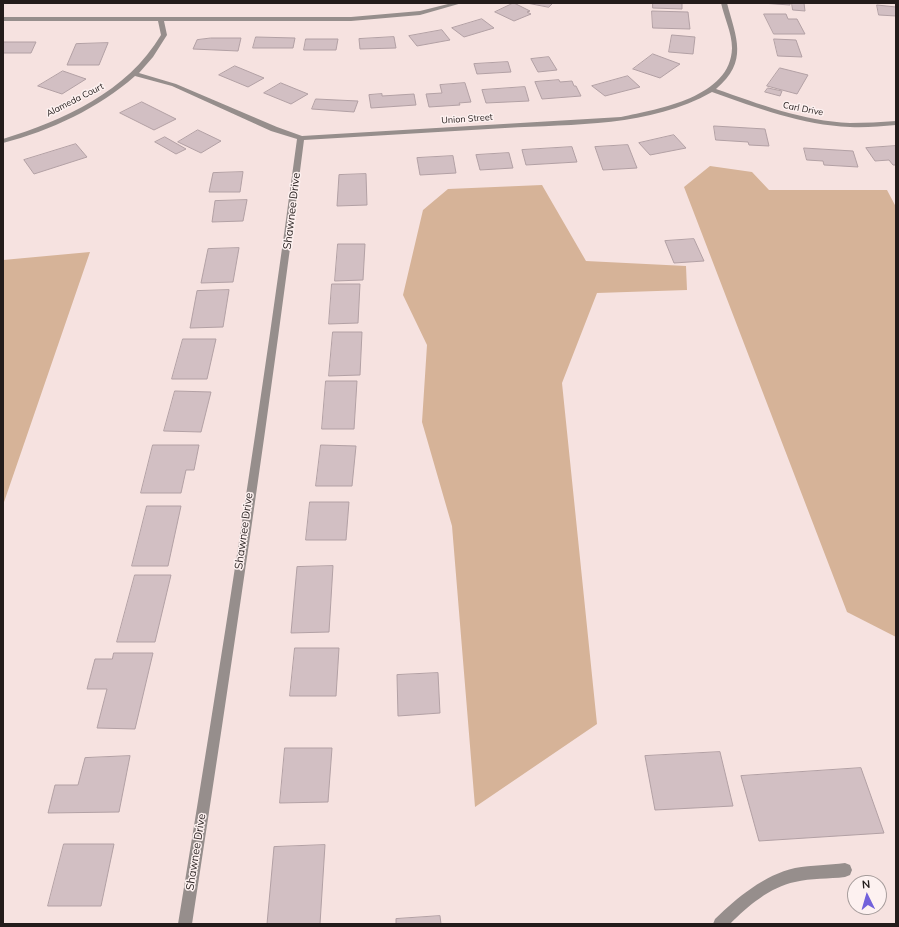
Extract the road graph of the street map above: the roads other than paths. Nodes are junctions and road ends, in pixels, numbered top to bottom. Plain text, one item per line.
1 (459, 3) edge
2 (724, 3) edge
3 (3, 19) edge
4 (161, 19) junction
5 (134, 74) junction
6 (711, 89) junction
7 (896, 123) edge
8 (301, 138) junction
9 (3, 141) edge
10 (845, 870) dead end
11 (185, 924) edge
12 (720, 924) edge

1 - 4 street
2 - 6 street, Union Street
3 - 4 street
4 - 5 street, Alameda Court
5 - 8 street, Union Street
5 - 9 street, Alameda Court
6 - 7 street, Carl Drive
6 - 8 street, Union Street
8 - 11 street, Shawnee Drive
10 - 12 street

